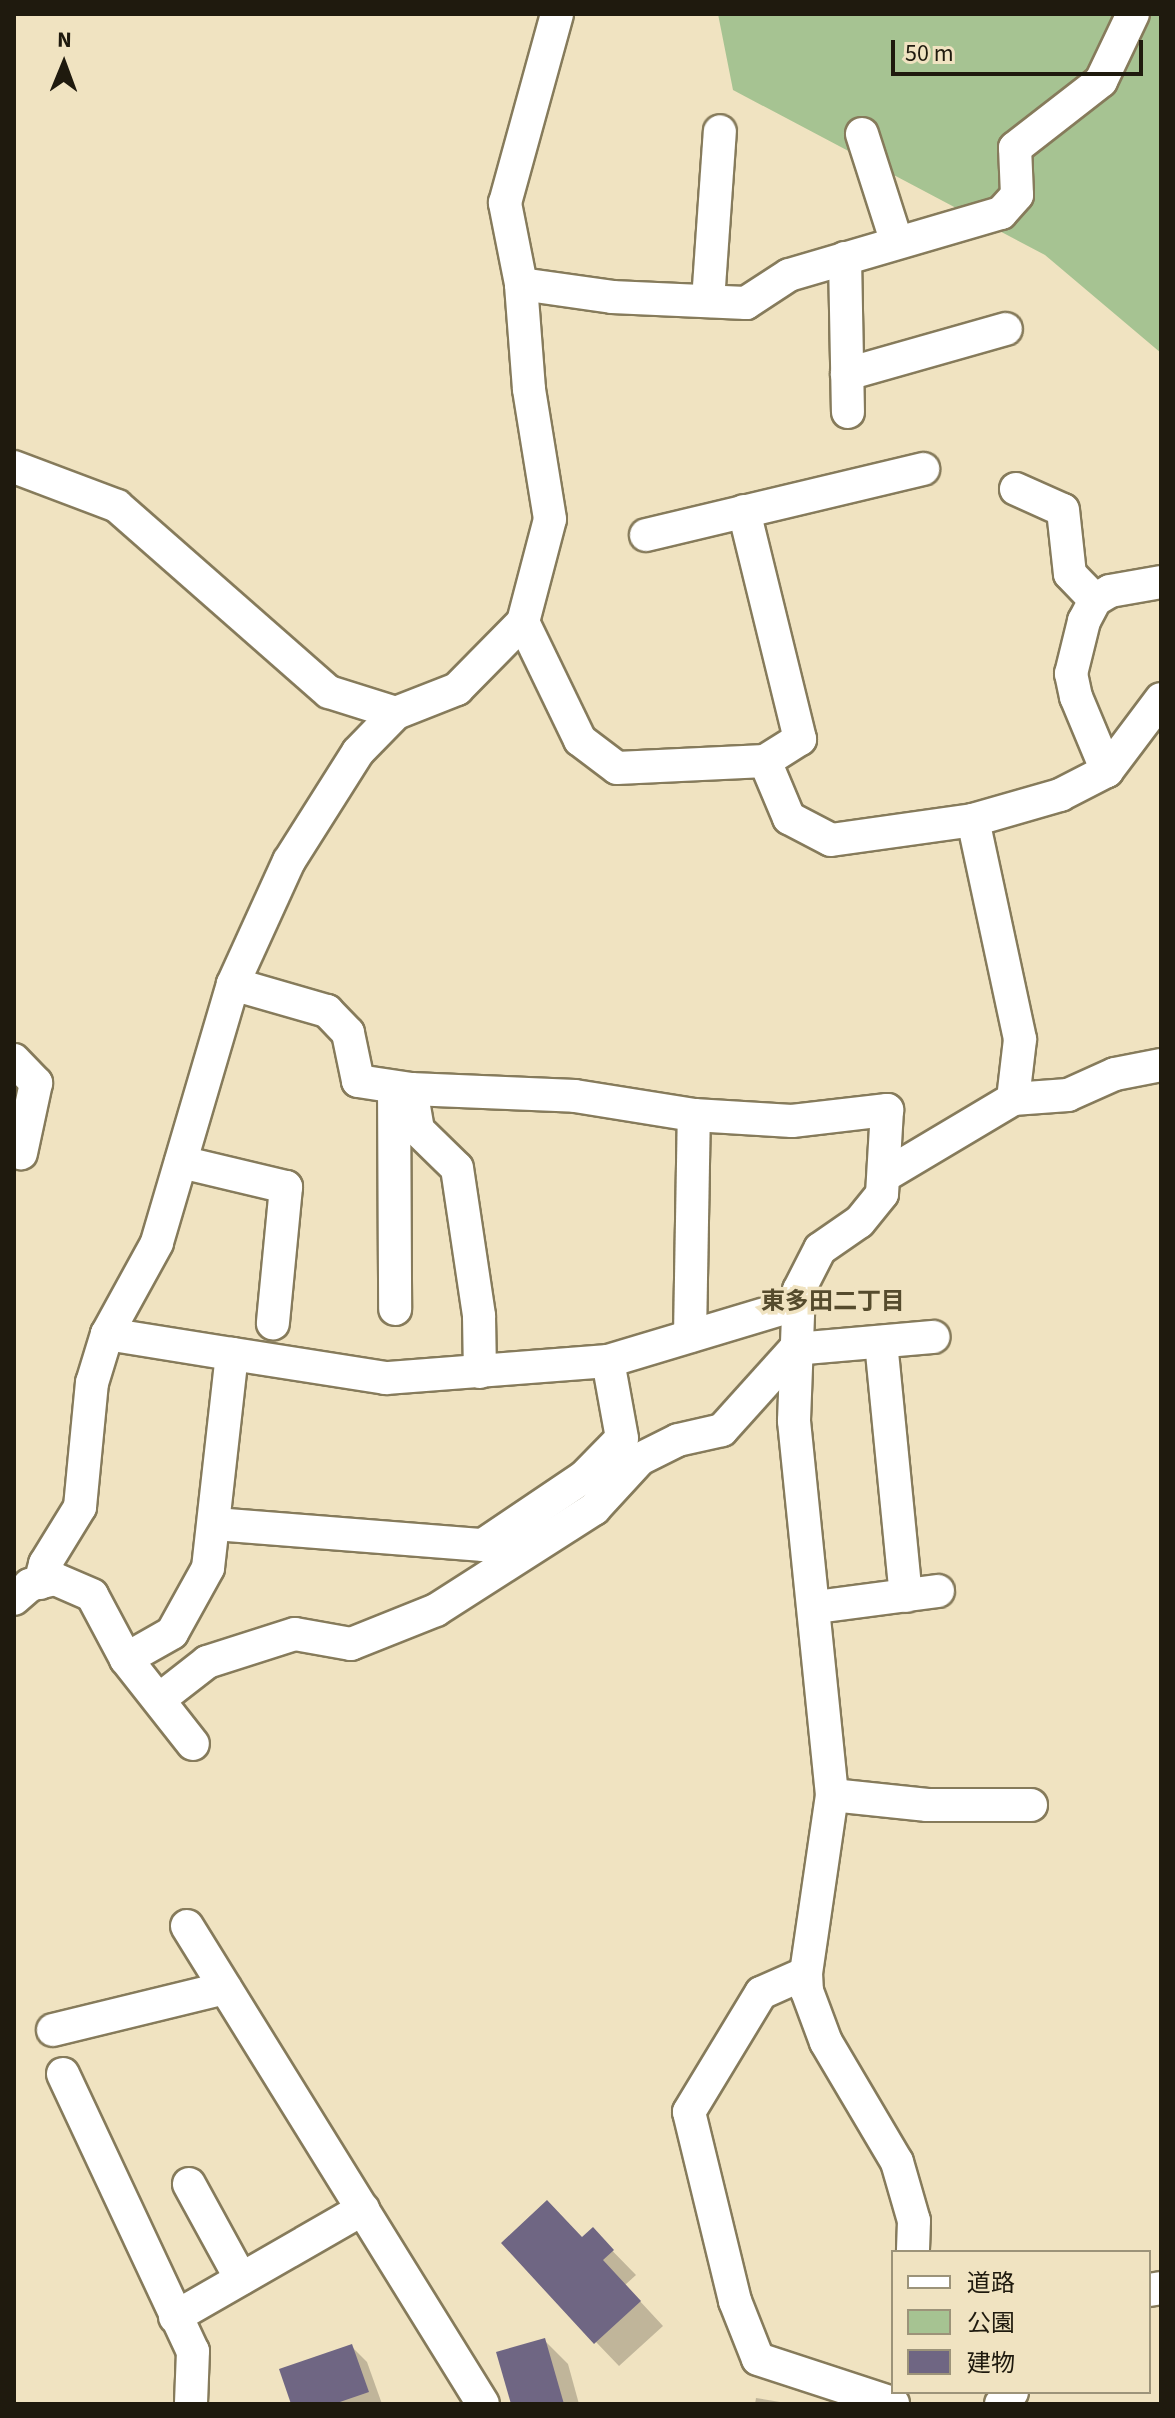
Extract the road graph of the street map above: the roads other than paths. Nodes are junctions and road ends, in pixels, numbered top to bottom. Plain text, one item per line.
1 (557, 14) edge
2 (1133, 14) edge
3 (720, 131) dead end
4 (862, 134) dead end
5 (897, 243) junction
6 (845, 258) junction
7 (521, 284) junction
8 (708, 301) junction
9 (1006, 329) dead end
10 (847, 374) junction
11 (848, 412) dead end
12 (14, 467) edge
13 (923, 469) dead end
14 (1016, 489) dead end
15 (744, 511) junction
16 (646, 535) dead end
17 (1161, 582) edge
18 (1095, 600) junction
19 (523, 622) junction
20 (1161, 699) edge
21 (396, 713) junction
22 (765, 761) junction
23 (1107, 771) junction
24 (973, 820) junction
25 (233, 984) junction
26 (14, 1060) edge
27 (1161, 1065) edge
28 (403, 1088) junction
29 (1013, 1099) junction
30 (694, 1115) junction
31 (21, 1153) dead end
32 (181, 1162) junction
33 (884, 1176) junction
34 (798, 1304) junction
35 (395, 1309) dead end
36 (273, 1323) dead end
37 (107, 1334) junction
38 (690, 1336) junction
39 (933, 1337) dead end
40 (881, 1342) junction
41 (795, 1349) junction
42 (232, 1354) junction
43 (608, 1361) junction
44 (480, 1372) junction
45 (215, 1524) junction
46 (27, 1591) edge
47 (938, 1591) dead end
48 (906, 1596) junction
49 (816, 1607) junction
50 (126, 1659) junction
51 (161, 1698) junction
52 (193, 1744) dead end
53 (832, 1795) junction
54 (1031, 1805) dead end
55 (187, 1926) dead end
56 (806, 1973) junction
57 (225, 1988) junction
58 (53, 2030) dead end
59 (63, 2074) dead end
60 (189, 2184) dead end
61 (363, 2209) junction
62 (913, 2250) edge
63 (241, 2279) junction
64 (175, 2317) junction
65 (191, 2404) edge
66 (483, 2404) edge
67 (893, 2404) edge

1 - 7 street
2 - 5 street
3 - 8 street
4 - 5 street
5 - 6 street
6 - 8 street
6 - 10 street
7 - 8 street
7 - 19 street
9 - 10 street
10 - 11 street
12 - 21 street
13 - 15 street
14 - 18 street
15 - 16 street
15 - 22 street
17 - 18 street
18 - 23 street
19 - 21 street
19 - 22 street
20 - 23 street
21 - 25 street
22 - 24 street
23 - 24 street
24 - 29 street
25 - 28 street
25 - 32 street
26 - 31 street
27 - 29 street
28 - 30 street
28 - 35 street
28 - 44 street
29 - 33 street
30 - 33 street
30 - 38 street
32 - 36 street
32 - 37 street
33 - 34 street
34 - 38 street
34 - 41 street
37 - 42 street
37 - 46 street
38 - 43 street
39 - 40 street
40 - 41 street
40 - 48 street
41 - 49 street
41 - 51 street
42 - 44 street
42 - 45 street
43 - 44 street
43 - 45 street
45 - 50 street
46 - 50 street
47 - 48 street
48 - 49 street
49 - 53 street
50 - 51 street
51 - 52 street
53 - 54 street
53 - 56 street
55 - 57 street
56 - 62 street
56 - 67 street
57 - 58 street
57 - 61 street
59 - 64 street
60 - 63 street
61 - 63 street
61 - 66 street
63 - 64 street
64 - 65 street

